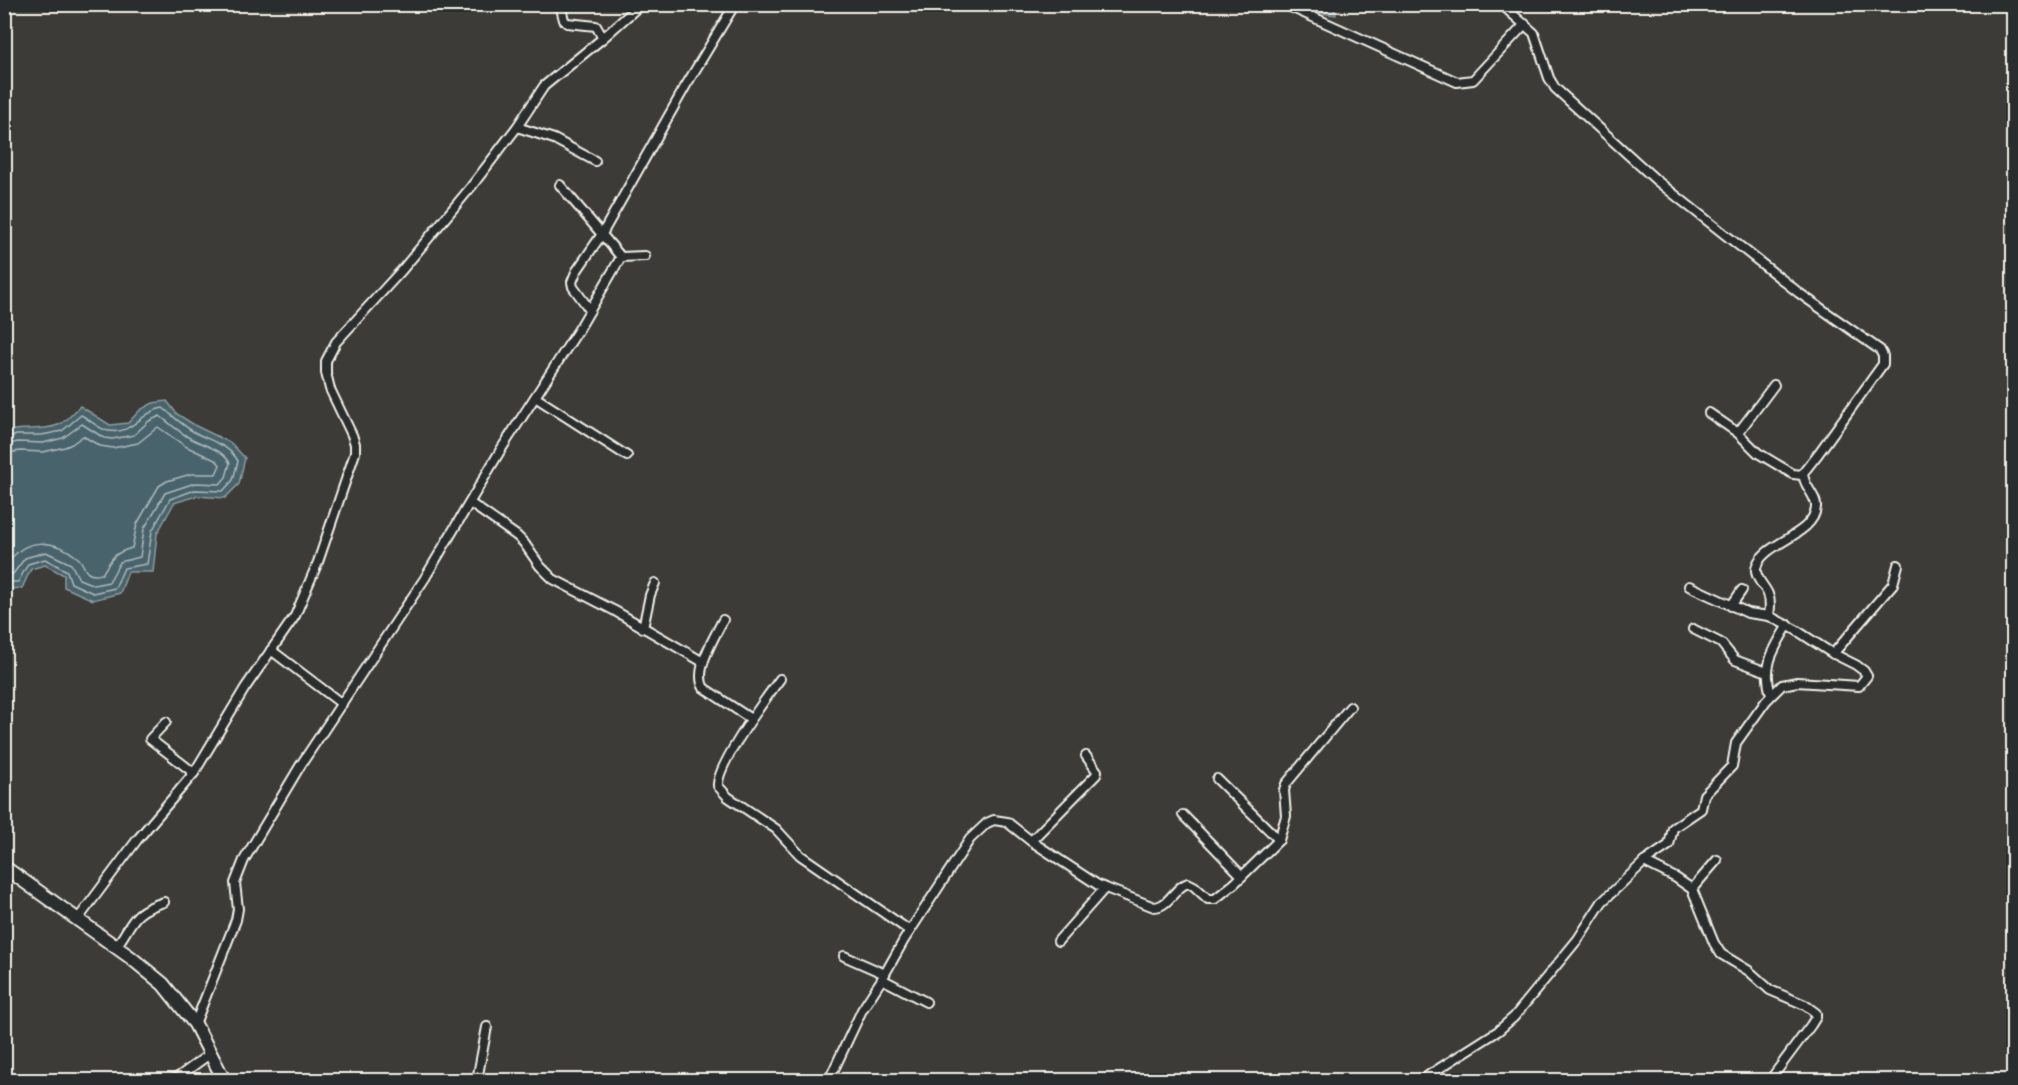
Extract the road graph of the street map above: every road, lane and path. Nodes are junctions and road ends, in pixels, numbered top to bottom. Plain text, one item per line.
1 (560, 4) edge
2 (641, 4) edge
3 (735, 4) edge
4 (1284, 4) edge
5 (1501, 4) edge
6 (1525, 24) junction
7 (603, 38) junction
8 (517, 127) junction
9 (595, 161) dead end
10 (560, 185) dead end
11 (602, 234) junction
12 (645, 256) dead end
13 (621, 257) junction
14 (590, 310) junction
15 (1774, 385) dead end
16 (535, 397) junction
17 (1709, 413) dead end
18 (1738, 433) junction
19 (627, 456) dead end
20 (1802, 475) junction
21 (470, 503) junction
22 (1898, 565) dead end
23 (655, 583) dead end
24 (1689, 586) dead end
25 (1742, 590) dead end
26 (1731, 606) junction
27 (1769, 616) junction
28 (723, 620) dead end
29 (1788, 625) junction
30 (644, 628) junction
31 (1693, 629) dead end
32 (271, 650) junction
33 (1833, 654) junction
34 (703, 662) junction
35 (1767, 672) junction
36 (780, 679) dead end
37 (1771, 695) junction
38 (342, 704) junction
39 (1350, 707) dead end
40 (751, 719) junction
41 (166, 722) dead end
42 (1086, 756) dead end
43 (194, 773) junction
44 (1217, 778) dead end
45 (1183, 815) dead end
46 (1279, 840) junction
47 (1031, 842) junction
48 (1717, 860) dead end
49 (1644, 861) junction
50 (4, 867) edge
51 (1242, 876) junction
52 (1105, 888) junction
53 (1692, 889) junction
54 (164, 902) dead end
55 (78, 919) junction
56 (910, 931) junction
57 (1058, 941) dead end
58 (116, 947) junction
59 (844, 956) dead end
60 (884, 977) junction
61 (926, 1002) dead end
62 (195, 1024) junction
63 (487, 1027) dead end
64 (211, 1053) junction
65 (174, 1080) edge
66 (224, 1080) edge
67 (477, 1080) edge
68 (829, 1080) edge
69 (1421, 1080) edge
70 (1770, 1080) edge

1 - 7 street
2 - 7 street
3 - 11 street
4 - 6 street
5 - 6 street
6 - 20 street
7 - 8 street
8 - 9 street
8 - 32 street
10 - 11 street
11 - 13 street
11 - 14 street
12 - 13 street
13 - 14 street
14 - 16 street
15 - 18 street
16 - 19 street
16 - 21 street
17 - 18 street
18 - 20 street
20 - 27 street
21 - 30 street
21 - 38 street
22 - 33 street
23 - 30 street
24 - 26 street
25 - 26 street
26 - 27 street
27 - 29 street
28 - 34 street
29 - 33 street
29 - 35 street
30 - 34 street
31 - 35 street
32 - 38 street
32 - 43 street
33 - 37 street
34 - 40 street
35 - 37 street
36 - 40 street
37 - 49 street
38 - 62 street
39 - 46 street
40 - 56 street
41 - 43 street
42 - 47 street
43 - 55 street
44 - 46 street
45 - 51 street
46 - 51 street
47 - 52 street
47 - 56 street
48 - 53 street
49 - 53 street
49 - 69 street
50 - 55 main road
51 - 52 street
52 - 57 street
53 - 70 street
54 - 58 street
55 - 58 main road
56 - 60 street
58 - 62 main road
59 - 60 street
60 - 61 street
60 - 68 street
62 - 64 main road
63 - 67 street
64 - 65 street
64 - 66 main road

